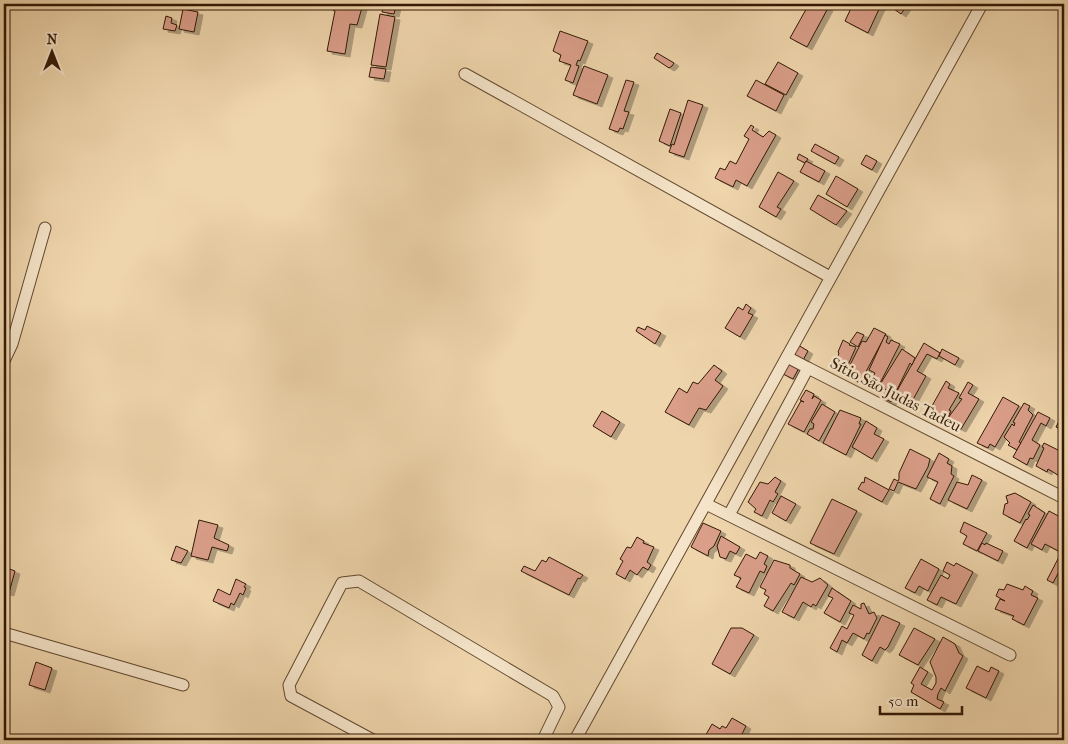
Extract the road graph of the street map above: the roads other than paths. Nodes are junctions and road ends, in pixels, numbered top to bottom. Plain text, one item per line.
1 (981, 4) edge
2 (465, 74) dead end
3 (45, 228) dead end
4 (830, 277) junction
5 (787, 357) junction
6 (4, 362) edge
7 (808, 368) junction
8 (1064, 498) edge
9 (706, 504) junction
10 (729, 515) junction
11 (4, 633) edge
12 (1010, 655) dead end
13 (183, 685) dead end
14 (373, 740) edge
15 (543, 740) edge
16 (575, 740) edge

1 - 4 street
2 - 4 street
3 - 6 street
4 - 5 street
5 - 7 street
5 - 9 street
7 - 8 street, Sítio São Judas Tadeu
7 - 10 street, Sítio São Judas Tadeu
9 - 10 street
9 - 16 street
10 - 12 street
11 - 13 street
14 - 15 street

